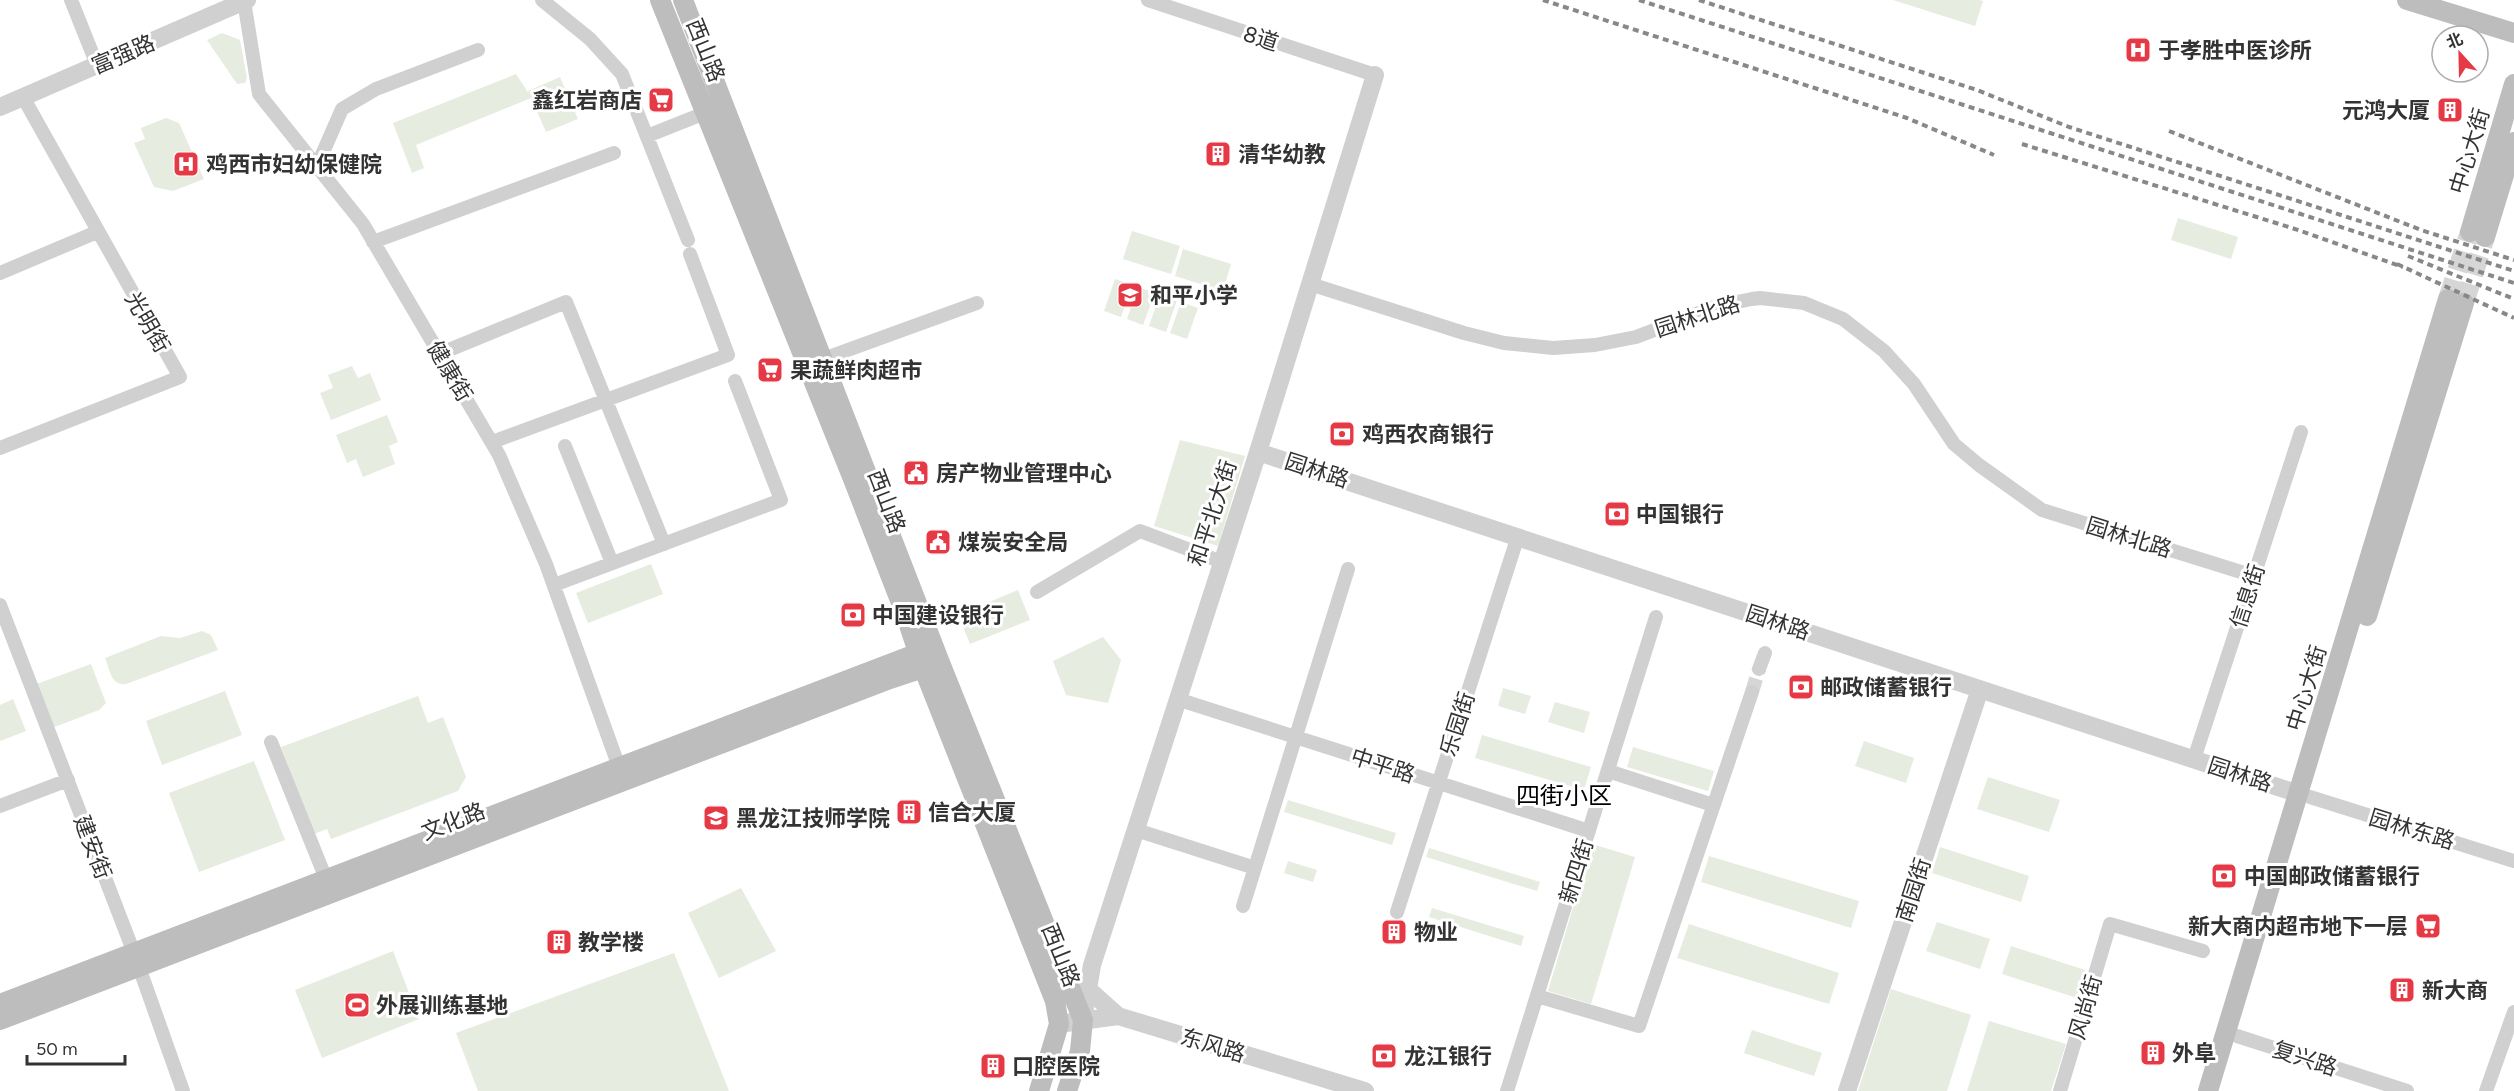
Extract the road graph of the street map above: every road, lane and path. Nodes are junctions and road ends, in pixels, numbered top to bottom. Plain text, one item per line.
1 (72, 0) edge
2 (246, 0) edge
3 (542, 0) edge
4 (660, 0) edge
5 (683, 0) edge
6 (1148, 0) edge
7 (2408, 0) edge
8 (2514, 33) edge
9 (478, 50) dead end
10 (97, 65) junction
11 (1375, 75) joint
12 (2514, 84) edge
13 (23, 97) junction
14 (0, 107) edge
15 (705, 113) junction
16 (647, 136) junction
17 (2514, 142) edge
18 (614, 153) dead end
19 (317, 166) junction
20 (97, 232) junction
21 (374, 242) junction
22 (0, 273) edge
23 (1310, 284) junction
24 (2456, 301) tunnel mouth
25 (977, 303) dead end
26 (439, 354) junction
27 (823, 358) junction
28 (735, 381) dead end
29 (606, 400) junction
30 (2301, 432) dead end
31 (492, 442) junction
32 (565, 446) dead end
33 (0, 448) edge
34 (1258, 452) junction
35 (1518, 536) junction
36 (663, 544) junction
37 (1222, 562) junction
38 (612, 563) junction
39 (1348, 569) dead end
40 (2254, 576) junction
41 (554, 585) junction
42 (1037, 592) dead end
43 (0, 605) edge
44 (1656, 617) dead end
45 (3, 624) edge
46 (1765, 653) dead end
47 (930, 661) junction
48 (1759, 669) tunnel mouth
49 (1980, 689) junction
50 (1752, 692) tunnel mouth
51 (1177, 699) junction
52 (1296, 737) junction
53 (272, 742) dead end
54 (2193, 759) junction
55 (1608, 771) junction
56 (610, 776) junction
57 (68, 780) junction
58 (1438, 783) junction
59 (2305, 796) junction
60 (1713, 805) junction
61 (0, 806) edge
62 (1136, 830) junction
63 (1589, 831) junction
64 (2514, 861) edge
65 (1255, 868) junction
66 (326, 879) junction
67 (1243, 906) dead end
68 (1397, 912) dead end
69 (2203, 951) dead end
70 (136, 960) junction
71 (1537, 996) junction
72 (0, 1004) edge
73 (1073, 1004) junction
74 (2514, 1012) edge
75 (1118, 1016) junction
76 (0, 1020) edge
77 (2237, 1036) junction
78 (183, 1091) edge
79 (1039, 1091) edge
80 (1067, 1091) edge
81 (1365, 1091) edge
82 (1507, 1091) edge
83 (1847, 1091) edge
84 (2060, 1091) edge
85 (2208, 1091) edge
86 (2222, 1091) edge
87 (2407, 1091) edge
88 (2486, 1091) edge

1 - 10 street
2 - 10 street, 富强路
2 - 19 street, 健康街
3 - 16 street
4 - 15 main road, 西山路
5 - 27 main road, 西山路
6 - 11 street, 8道
7 - 8 main road
9 - 19 street
10 - 13 street, 富强路
11 - 23 street, 和平北大街
12 - 17 main road, 中心大街
13 - 14 street, 富强路
13 - 20 street, 光明街
15 - 16 street
15 - 47 main road, 西山路
16 - 29 street
18 - 21 street
19 - 21 street, 健康街
20 - 22 street
20 - 33 street, 光明街
21 - 26 street, 健康街
23 - 34 street, 和平北大街
23 - 40 street, 园林北路
24 - 59 main road, 中心大街
25 - 27 street
26 - 29 street
26 - 31 street, 健康街
27 - 47 main road, 西山路
28 - 36 street
29 - 31 street
29 - 36 street
30 - 40 street, 信息街
31 - 41 street, 健康街
32 - 38 street
34 - 35 street, 园林路
34 - 37 street, 和平北大街
35 - 49 street, 园林路
35 - 58 street, 乐园街
36 - 38 street
37 - 42 street
37 - 51 street, 和平北大街
38 - 41 street
39 - 52 street
40 - 54 street, 信息街
41 - 56 street, 健康街
43 - 45 street, 建安街
44 - 55 street, 新四街
45 - 57 street, 建安街
46 - 48 street
47 - 56 main road, 文化路
47 - 73 main road, 西山路
47 - 73 main road, 西山路
49 - 54 street, 园林路
49 - 83 street, 南园街
50 - 60 street
51 - 52 street, 中平路
51 - 62 street, 和平北大街
52 - 58 street, 中平路
52 - 65 street
53 - 66 street
54 - 59 street, 园林路
55 - 60 street
55 - 63 street, 新四街
56 - 66 main road, 文化路
56 - 70 main road, 文化路
57 - 61 street
57 - 70 street, 建安街
58 - 63 street, 中平路
58 - 68 street, 乐园街
59 - 64 street, 园林东路
59 - 77 main road, 中心大街
59 - 85 main road, 中心大街
60 - 71 street
62 - 65 street
62 - 73 street, 和平北大街
63 - 71 street, 新四街
65 - 67 street
66 - 70 main road, 文化路
69 - 84 street, 风尚街
70 - 72 main road, 文化路
70 - 76 main road, 文化路
70 - 78 street, 建安街
71 - 82 street, 新四街
73 - 75 street, 东风路
73 - 75 street
73 - 79 main road, 和平北大街
73 - 80 main road, 和平北大街
74 - 88 street
75 - 81 street, 东风路
77 - 86 main road, 中心大街
77 - 87 street, 复兴路

